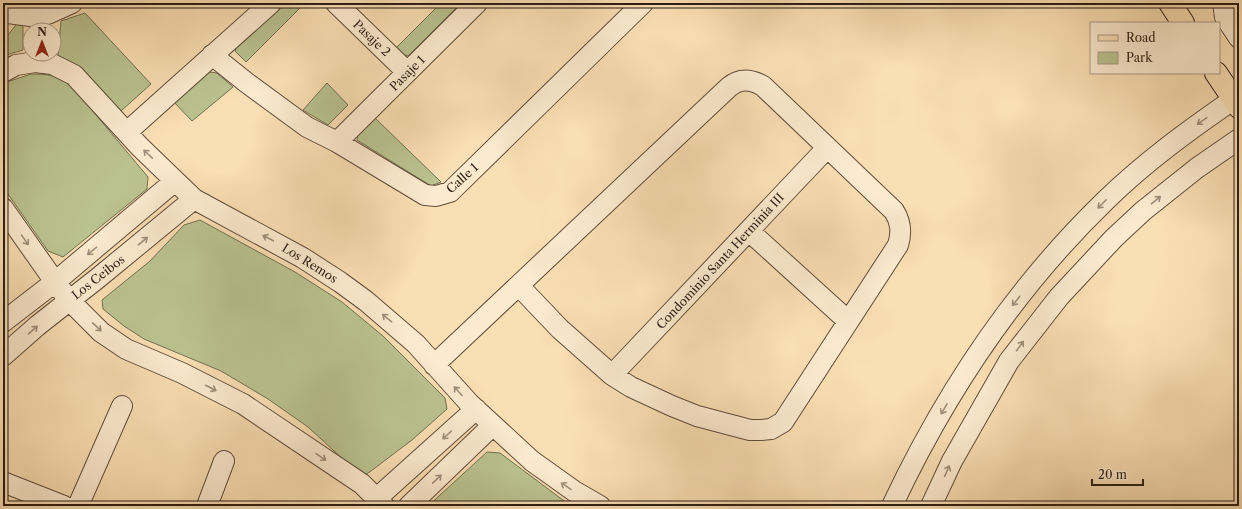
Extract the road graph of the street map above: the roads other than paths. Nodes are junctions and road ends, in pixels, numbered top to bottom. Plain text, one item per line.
1 (72, 3) edge
2 (271, 3) edge
3 (336, 3) edge
4 (477, 3) edge
5 (643, 3) edge
6 (1170, 3) edge
7 (3, 9) edge
8 (1229, 9) edge
9 (40, 22) edge
10 (45, 22) edge
11 (1182, 22) edge
12 (1239, 38) edge
13 (212, 55) junction
14 (30, 62) edge
15 (49, 62) edge
16 (3, 72) edge
17 (407, 72) junction
18 (1217, 74) edge
19 (1236, 103) edge
20 (126, 132) junction
21 (1239, 139) edge
22 (337, 142) junction
23 (827, 148) junction
24 (175, 181) junction
25 (194, 198) junction
26 (3, 208) edge
27 (749, 231) junction
28 (1063, 245) junction
29 (1085, 267) junction
30 (54, 282) junction
31 (519, 286) junction
32 (69, 300) junction
33 (848, 321) junction
34 (3, 322) edge
35 (3, 356) edge
36 (976, 358) junction
37 (434, 364) junction
38 (1002, 374) junction
39 (612, 375) junction
40 (122, 406) dead end
41 (476, 409) junction
42 (493, 425) junction
43 (224, 461) dead end
44 (3, 482) edge
45 (380, 502) edge
46 (64, 506) edge
47 (78, 506) edge
48 (207, 506) edge
49 (409, 506) edge
50 (600, 506) edge
51 (892, 506) edge
52 (931, 506) edge

1 - 10 street
2 - 13 street
3 - 17 street, Pasaje 2
4 - 17 street, Pasaje 1
5 - 22 street, Calle 1
6 - 11 main road
7 - 9 street
8 - 12 street
13 - 20 street
13 - 22 street, Calle 1
14 - 16 street, Los Remos
15 - 20 street, Los Remos
17 - 22 street, Pasaje 1
18 - 19 main road
19 -> 28 street
24 -> 20 street, Los Remos
29 -> 21 street
23 - 27 street, Condominio Santa Herminia III
23 - 31 street
23 - 33 street
24 - 25 street, Los Remos
24 -> 30 street, Los Ceibos
32 -> 25 street, Los Ceibos
37 -> 25 street, Los Remos
26 -> 30 street
27 - 33 street
27 - 39 street, Condominio Santa Herminia III
28 - 29 street
28 -> 36 street
38 -> 29 street
30 - 32 street
30 - 34 street, Los Ceibos
31 - 37 street
31 - 39 street
35 -> 32 street, Los Ceibos
32 -> 45 street
33 - 39 street
36 - 38 street
36 -> 51 street
41 -> 37 street, Los Remos
52 -> 38 street
40 - 47 street
41 - 42 street, Los Remos
41 -> 45 street
49 -> 42 street
50 -> 42 street, Los Remos
43 - 48 street
44 - 46 street

